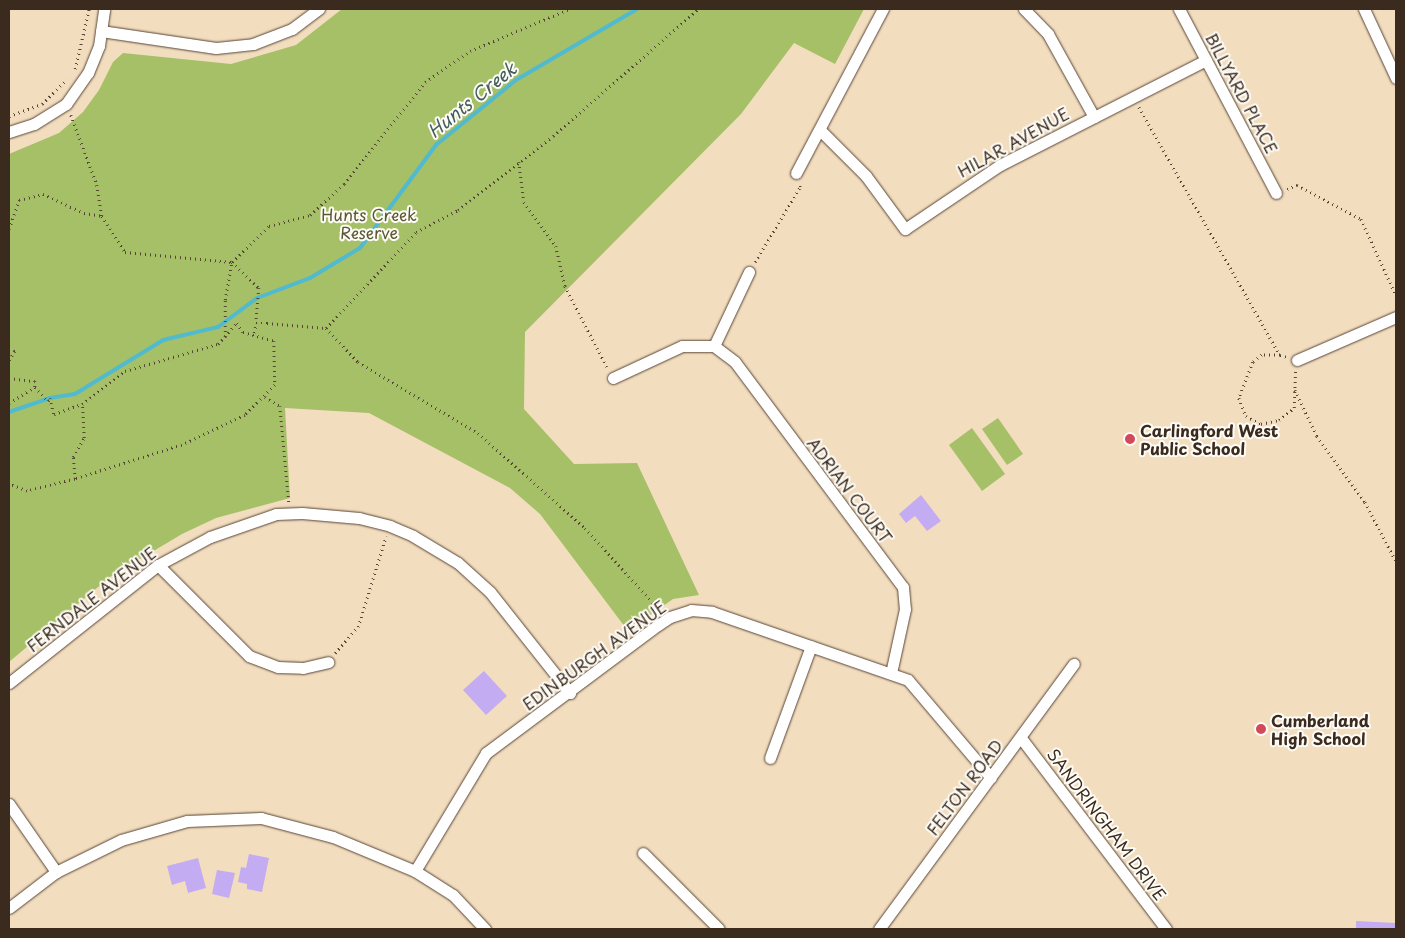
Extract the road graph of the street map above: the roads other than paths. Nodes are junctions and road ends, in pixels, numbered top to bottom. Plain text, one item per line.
1 (104, 9) edge
2 (319, 9) edge
3 (882, 9) edge
4 (1024, 9) edge
5 (1179, 9) edge
6 (1364, 9) edge
7 (101, 31) junction
8 (1206, 60) junction
9 (1396, 78) edge
10 (1094, 117) junction
11 (820, 130) junction
12 (9, 132) edge
13 (796, 173) road end
14 (1276, 193) road end
15 (749, 272) road end
16 (1396, 317) edge
17 (714, 346) junction
18 (1297, 360) road end
19 (612, 378) road end
20 (158, 565) junction
21 (810, 646) junction
22 (328, 662) road end
23 (1074, 664) dead end
24 (891, 674) junction
25 (9, 683) edge
26 (570, 693) junction
27 (1021, 738) junction
28 (770, 758) dead end
29 (991, 778) junction
30 (9, 804) edge
31 (643, 854) dead end
32 (414, 871) junction
33 (56, 872) junction
34 (9, 908) edge
35 (882, 925) edge
36 (485, 929) edge
37 (719, 929) edge
38 (894, 929) edge
39 (1166, 929) edge

1 - 7 street
2 - 7 street
3 - 11 street
4 - 10 street
5 - 8 street, BILLYARD PLACE
6 - 9 street
7 - 12 street
8 - 10 street, HILAR AVENUE
8 - 14 street, BILLYARD PLACE
10 - 11 street, HILAR AVENUE
11 - 13 street
15 - 17 street
16 - 18 street
17 - 19 street
17 - 24 street, ADRIAN COURT
20 - 22 street
20 - 25 street, FERNDALE AVENUE
20 - 26 street, FERNDALE AVENUE
21 - 24 street, EDINBURGH AVENUE
21 - 26 street, EDINBURGH AVENUE
21 - 28 street
23 - 27 street, FELTON ROAD
24 - 29 street, EDINBURGH AVENUE
26 - 32 street, EDINBURGH AVENUE
27 - 29 street, FELTON ROAD
27 - 39 street, SANDRINGHAM DRIVE
29 - 35 street, FELTON ROAD
30 - 33 street
31 - 37 street
32 - 33 street
32 - 36 street
33 - 34 street
35 - 38 street

